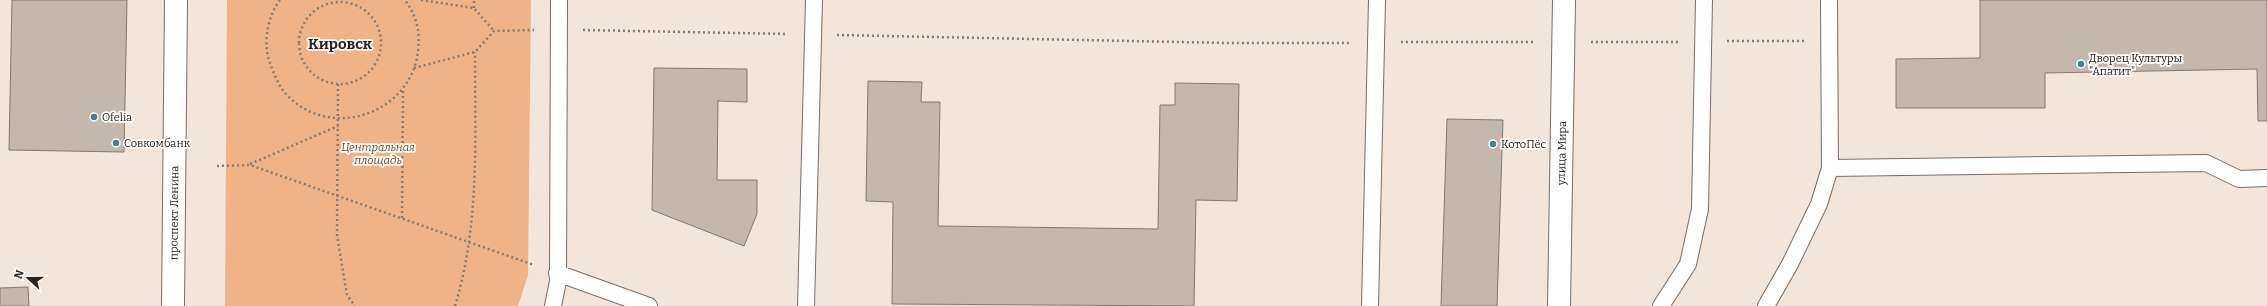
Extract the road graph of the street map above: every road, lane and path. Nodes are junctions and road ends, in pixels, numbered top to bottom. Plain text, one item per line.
1 (176, 0) edge
2 (280, 0) edge
3 (406, 0) edge
4 (421, 0) edge
5 (474, 0) edge
6 (559, 0) edge
7 (814, 0) edge
8 (1377, 0) edge
9 (1564, 0) edge
10 (1704, 0) edge
11 (1829, 0) edge
12 (340, 1) edge
13 (474, 8) junction
14 (559, 30) junction
15 (494, 31) junction
16 (813, 34) junction
17 (1703, 41) junction
18 (1830, 41) junction
19 (1376, 42) junction
20 (1563, 42) junction
21 (475, 52) junction
22 (414, 68) junction
23 (338, 84) junction
24 (403, 90) junction
25 (338, 119) junction
26 (338, 126) junction
27 (250, 165) junction
28 (217, 166) dead end
29 (1830, 168) junction
30 (2267, 178) edge
31 (337, 196) junction
32 (402, 218) junction
33 (469, 241) junction
34 (529, 263) dead end
35 (557, 273) junction
36 (173, 306) edge
37 (356, 306) edge
38 (455, 306) edge
39 (553, 306) edge
40 (649, 306) edge
41 (806, 306) edge
42 (1370, 306) edge
43 (1559, 306) edge
44 (1661, 306) edge
45 (1766, 306) edge

1 - 36 street, проспект Ленина
2 - 25 path
3 - 22 path
4 - 13 path
5 - 13 path
6 - 14 lane
7 - 16 lane
8 - 19 lane
9 - 20 street, улица Мира
10 - 17 lane
11 - 18 lane
12 - 23 path
12 - 23 path
13 - 15 path
14 - 15 path
14 - 16 path
14 - 35 lane
15 - 21 path
16 - 19 path
16 - 41 lane
17 - 18 path
17 - 20 path
17 - 44 lane
18 - 29 lane
19 - 20 path
19 - 42 lane
20 - 43 street, улица Мира
21 - 22 path
21 - 33 path
22 - 24 path
23 - 25 path
24 - 25 path
24 - 32 path
25 - 26 path
26 - 27 path
26 - 31 path
27 - 28 path
27 - 31 path
29 - 30 lane
29 - 45 lane
31 - 32 path
31 - 37 path
32 - 33 path
33 - 34 path
33 - 38 path
35 - 39 lane
35 - 40 lane

